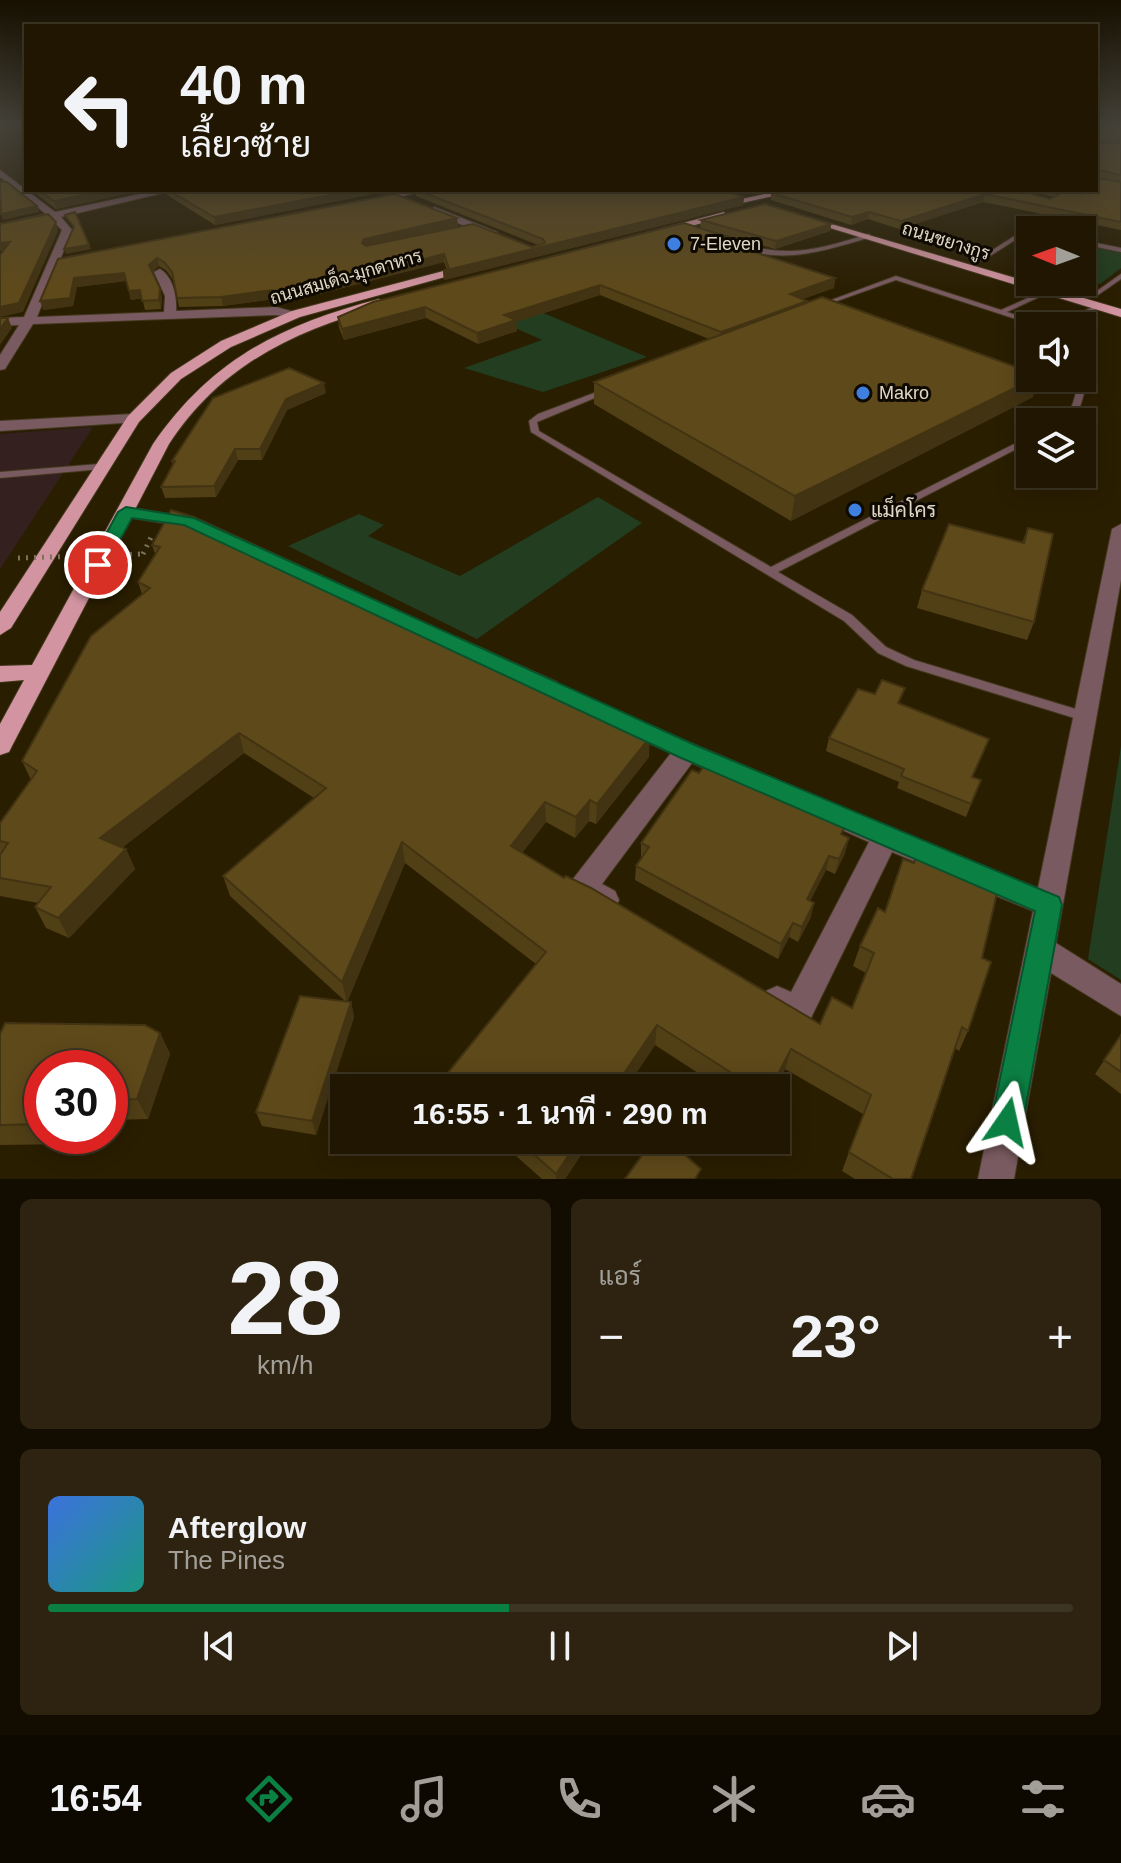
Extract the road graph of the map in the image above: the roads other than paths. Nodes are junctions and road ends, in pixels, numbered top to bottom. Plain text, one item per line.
1 (8, 180) edge
2 (12, 183) junction
3 (0, 185) edge
4 (154, 192) edge
5 (391, 192) edge
6 (413, 192) edge
7 (793, 192) edge
8 (726, 193) edge
9 (399, 195) junction
10 (745, 195) edge
11 (773, 203) junction
12 (354, 204) edge
13 (54, 216) junction
14 (655, 221) edge
15 (679, 226) junction
16 (0, 227) edge
17 (474, 227) junction
18 (459, 230) edge
19 (693, 231) edge
20 (649, 234) edge
21 (499, 236) edge
22 (869, 236) junction
23 (1016, 237) edge
24 (734, 244) edge
25 (1096, 245) edge
26 (1121, 250) edge
27 (68, 260) edge
28 (980, 260) junction
29 (53, 263) junction
30 (1016, 271) edge
31 (160, 272) edge
32 (1016, 276) edge
33 (1121, 276) edge
34 (1032, 296) edge
35 (1084, 296) edge
36 (1097, 300) junction
37 (1121, 302) edge
38 (1001, 312) junction
39 (1078, 312) edge
40 (814, 313) edge
41 (1121, 313) edge
42 (296, 314) junction
43 (170, 316) junction
44 (1016, 317) edge
45 (29, 320) junction
46 (0, 322) edge
47 (0, 366) edge
48 (613, 389) edge
49 (133, 419) junction
50 (0, 426) edge
51 (1016, 446) edge
52 (99, 467) junction
53 (0, 475) edge
54 (126, 512) junction
55 (1121, 529) edge
56 (217, 533) edge
57 (770, 572) junction
58 (0, 628) edge
59 (438, 636) edge
60 (40, 672) junction
61 (0, 674) edge
62 (567, 696) edge
63 (608, 714) edge
64 (1084, 716) junction
65 (0, 746) edge
66 (687, 751) junction
67 (885, 838) junction
68 (1049, 905) junction
69 (623, 910) edge
70 (1040, 949) junction
71 (757, 990) edge
72 (1121, 1001) edge
73 (996, 1179) edge

1 - 2 street
2 - 3 lane
2 - 13 street
4 - 13 street
5 - 9 street
6 - 9 street
7 - 11 main road
8 - 10 main road
9 - 12 street
9 - 17 street
10 - 11 main road
10 - 14 main road
11 - 15 main road
13 - 16 street
13 - 29 street
15 - 19 lane
15 - 20 main road
17 - 18 lane
17 - 21 street
22 - 24 lane
22 - 28 main road, ถนนชยางกูร
22 - 32 main road, ถนนชยางกูร
23 - 28 lane
25 - 26 lane
27 - 29 street
28 - 30 main road, ถนนชยางกูร
29 - 45 street
31 - 43 street
33 - 36 lane
34 - 38 lane
35 - 36 main road, ถนนชยางกูร
36 - 37 main road, ถนนชยางกูร
36 - 39 lane
36 - 41 main road, ถนนชยางกูร
38 - 40 lane
38 - 44 lane
42 - 43 street
42 - 49 main road, ถนนสมเด็จ-มุกดาหาร
42 - 54 main road, ถนนสมเด็จ-มุกดาหาร
43 - 45 street
45 - 46 street
45 - 47 street
48 - 57 lane
49 - 50 street
49 - 52 main road, ถนนสมเด็จ-มุกดาหาร
51 - 57 lane
52 - 53 lane
52 - 58 main road, ถนนสมเด็จ-มุกดาหาร
54 - 56 street
54 - 60 main road, ถนนสมเด็จ-มุกดาหาร
55 - 64 street
57 - 64 lane
59 - 62 street
60 - 61 main road
60 - 65 main road, ถนนสมเด็จ-มุกดาหาร
63 - 66 street
64 - 68 street
66 - 67 street
66 - 69 street
67 - 68 street
67 - 71 street
68 - 70 street
70 - 72 street
70 - 73 street

